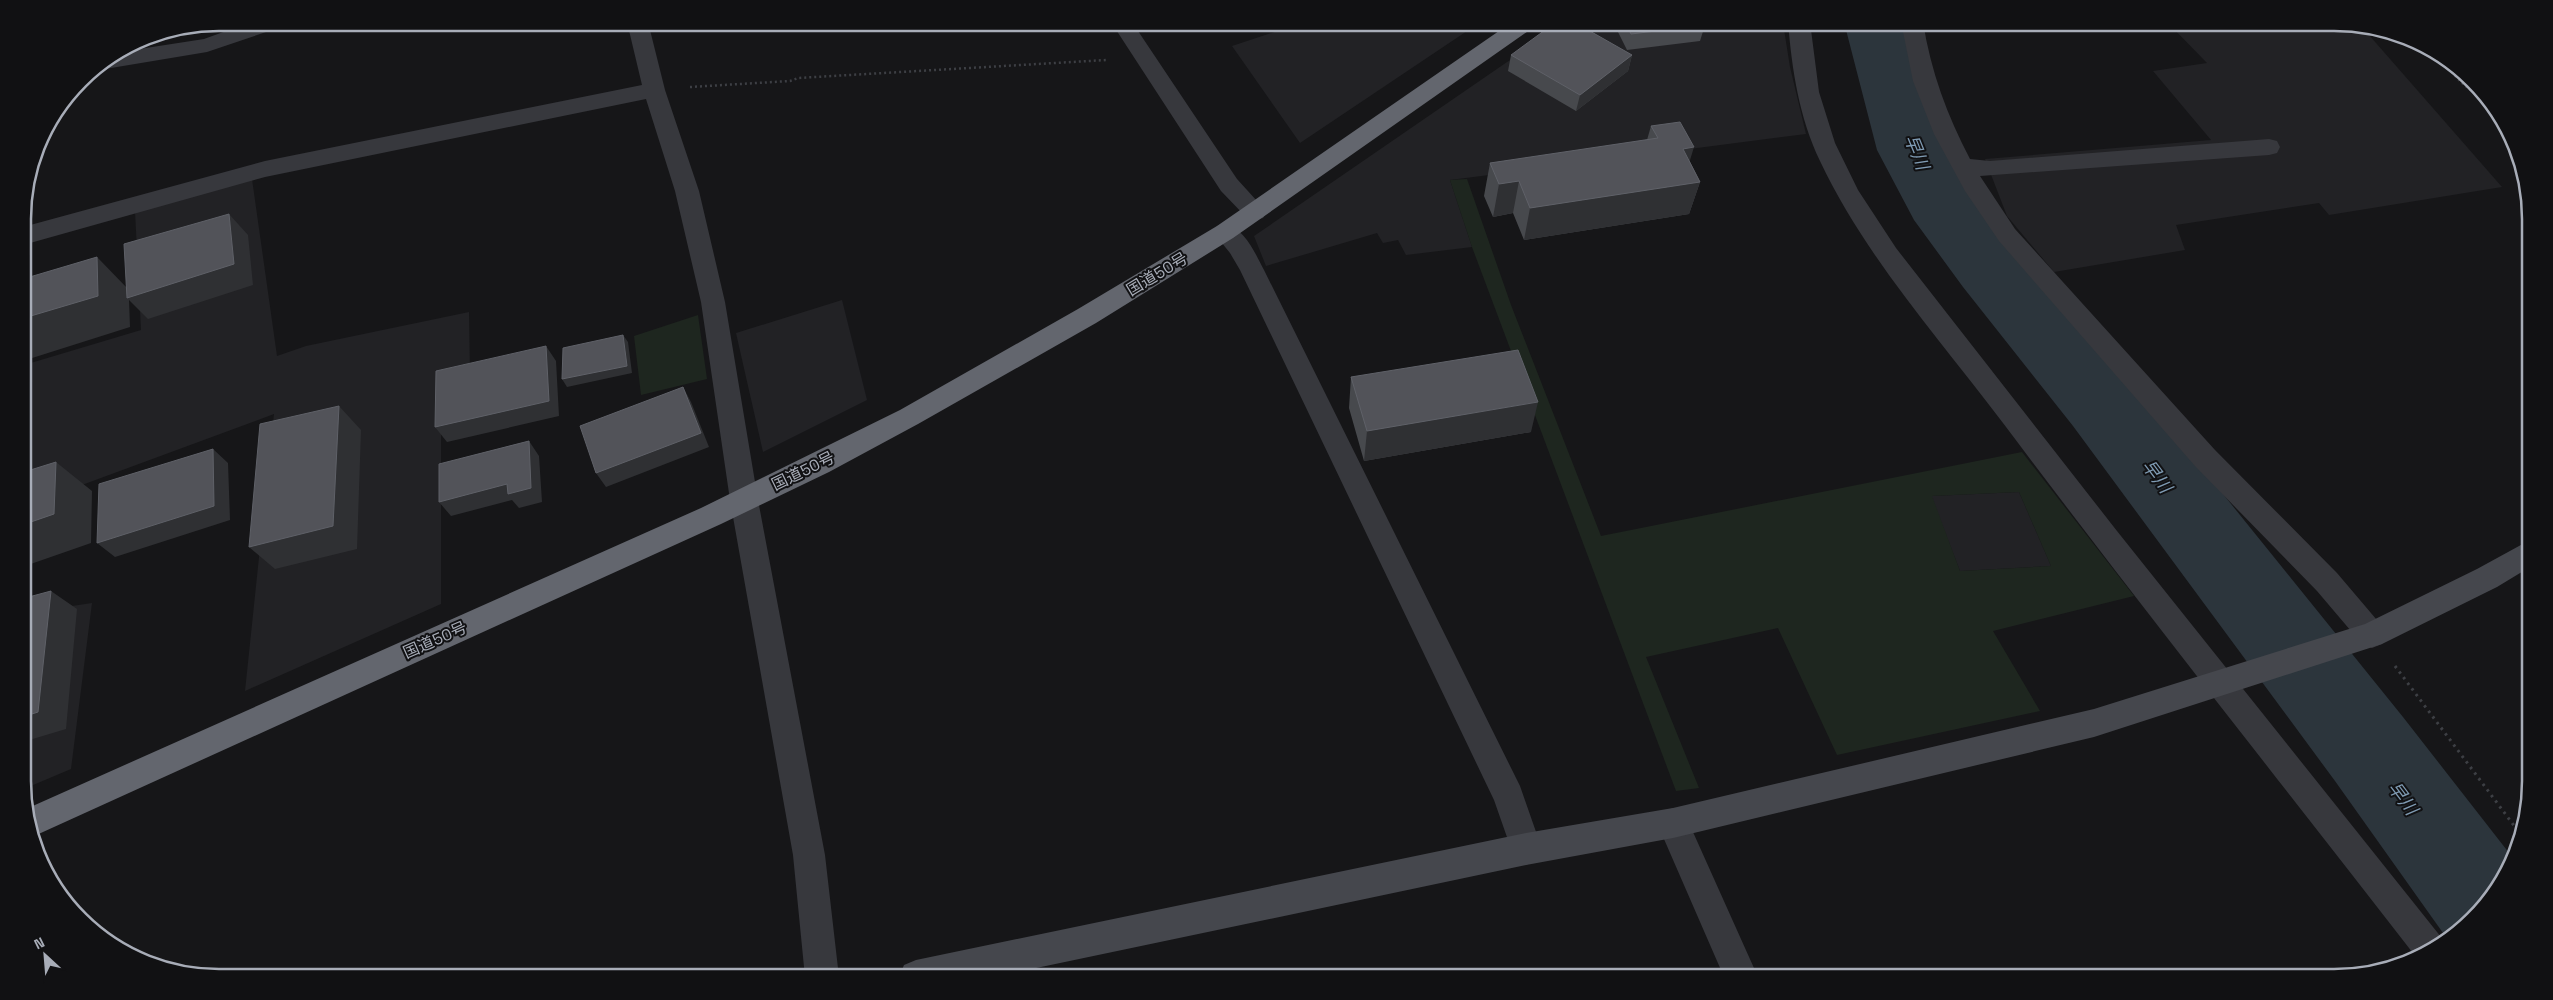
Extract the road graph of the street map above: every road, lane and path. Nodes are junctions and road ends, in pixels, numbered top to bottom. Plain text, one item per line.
1 (246, 31) edge
2 (639, 31) edge
3 (1127, 31) edge
4 (1514, 31) edge
5 (1799, 31) edge
6 (1913, 31) edge
7 (121, 59) edge
8 (1109, 60) dead end
9 (2455, 76) edge
10 (682, 88) dead end
11 (654, 90) junction
12 (2470, 90) edge
13 (2269, 147) dead end
14 (1963, 167) junction
15 (1255, 212) junction
16 (1226, 232) junction
17 (31, 234) edge
18 (744, 500) junction
19 (2522, 557) edge
20 (2361, 639) junction
21 (2232, 681) junction
22 (36, 821) edge
23 (1673, 823) junction
24 (2515, 828) edge
25 (1526, 849) junction
26 (2427, 944) edge
27 (821, 969) edge
28 (954, 969) edge
29 (1737, 969) edge

1 - 7 street
2 - 11 street
3 - 15 street
4 - 15 highway, 国道50号
5 - 21 street
6 - 14 street
8 - 10 path
9 - 12 path
11 - 17 street
11 - 18 street
13 - 14 street
14 - 20 street
15 - 16 highway, 国道50号
16 - 18 highway, 国道50号
16 - 25 street
18 - 22 highway, 国道50号
18 - 27 street
19 - 20 street
20 - 21 street
20 - 24 path
21 - 23 street
21 - 26 street
23 - 25 street
23 - 29 street
25 - 28 street

